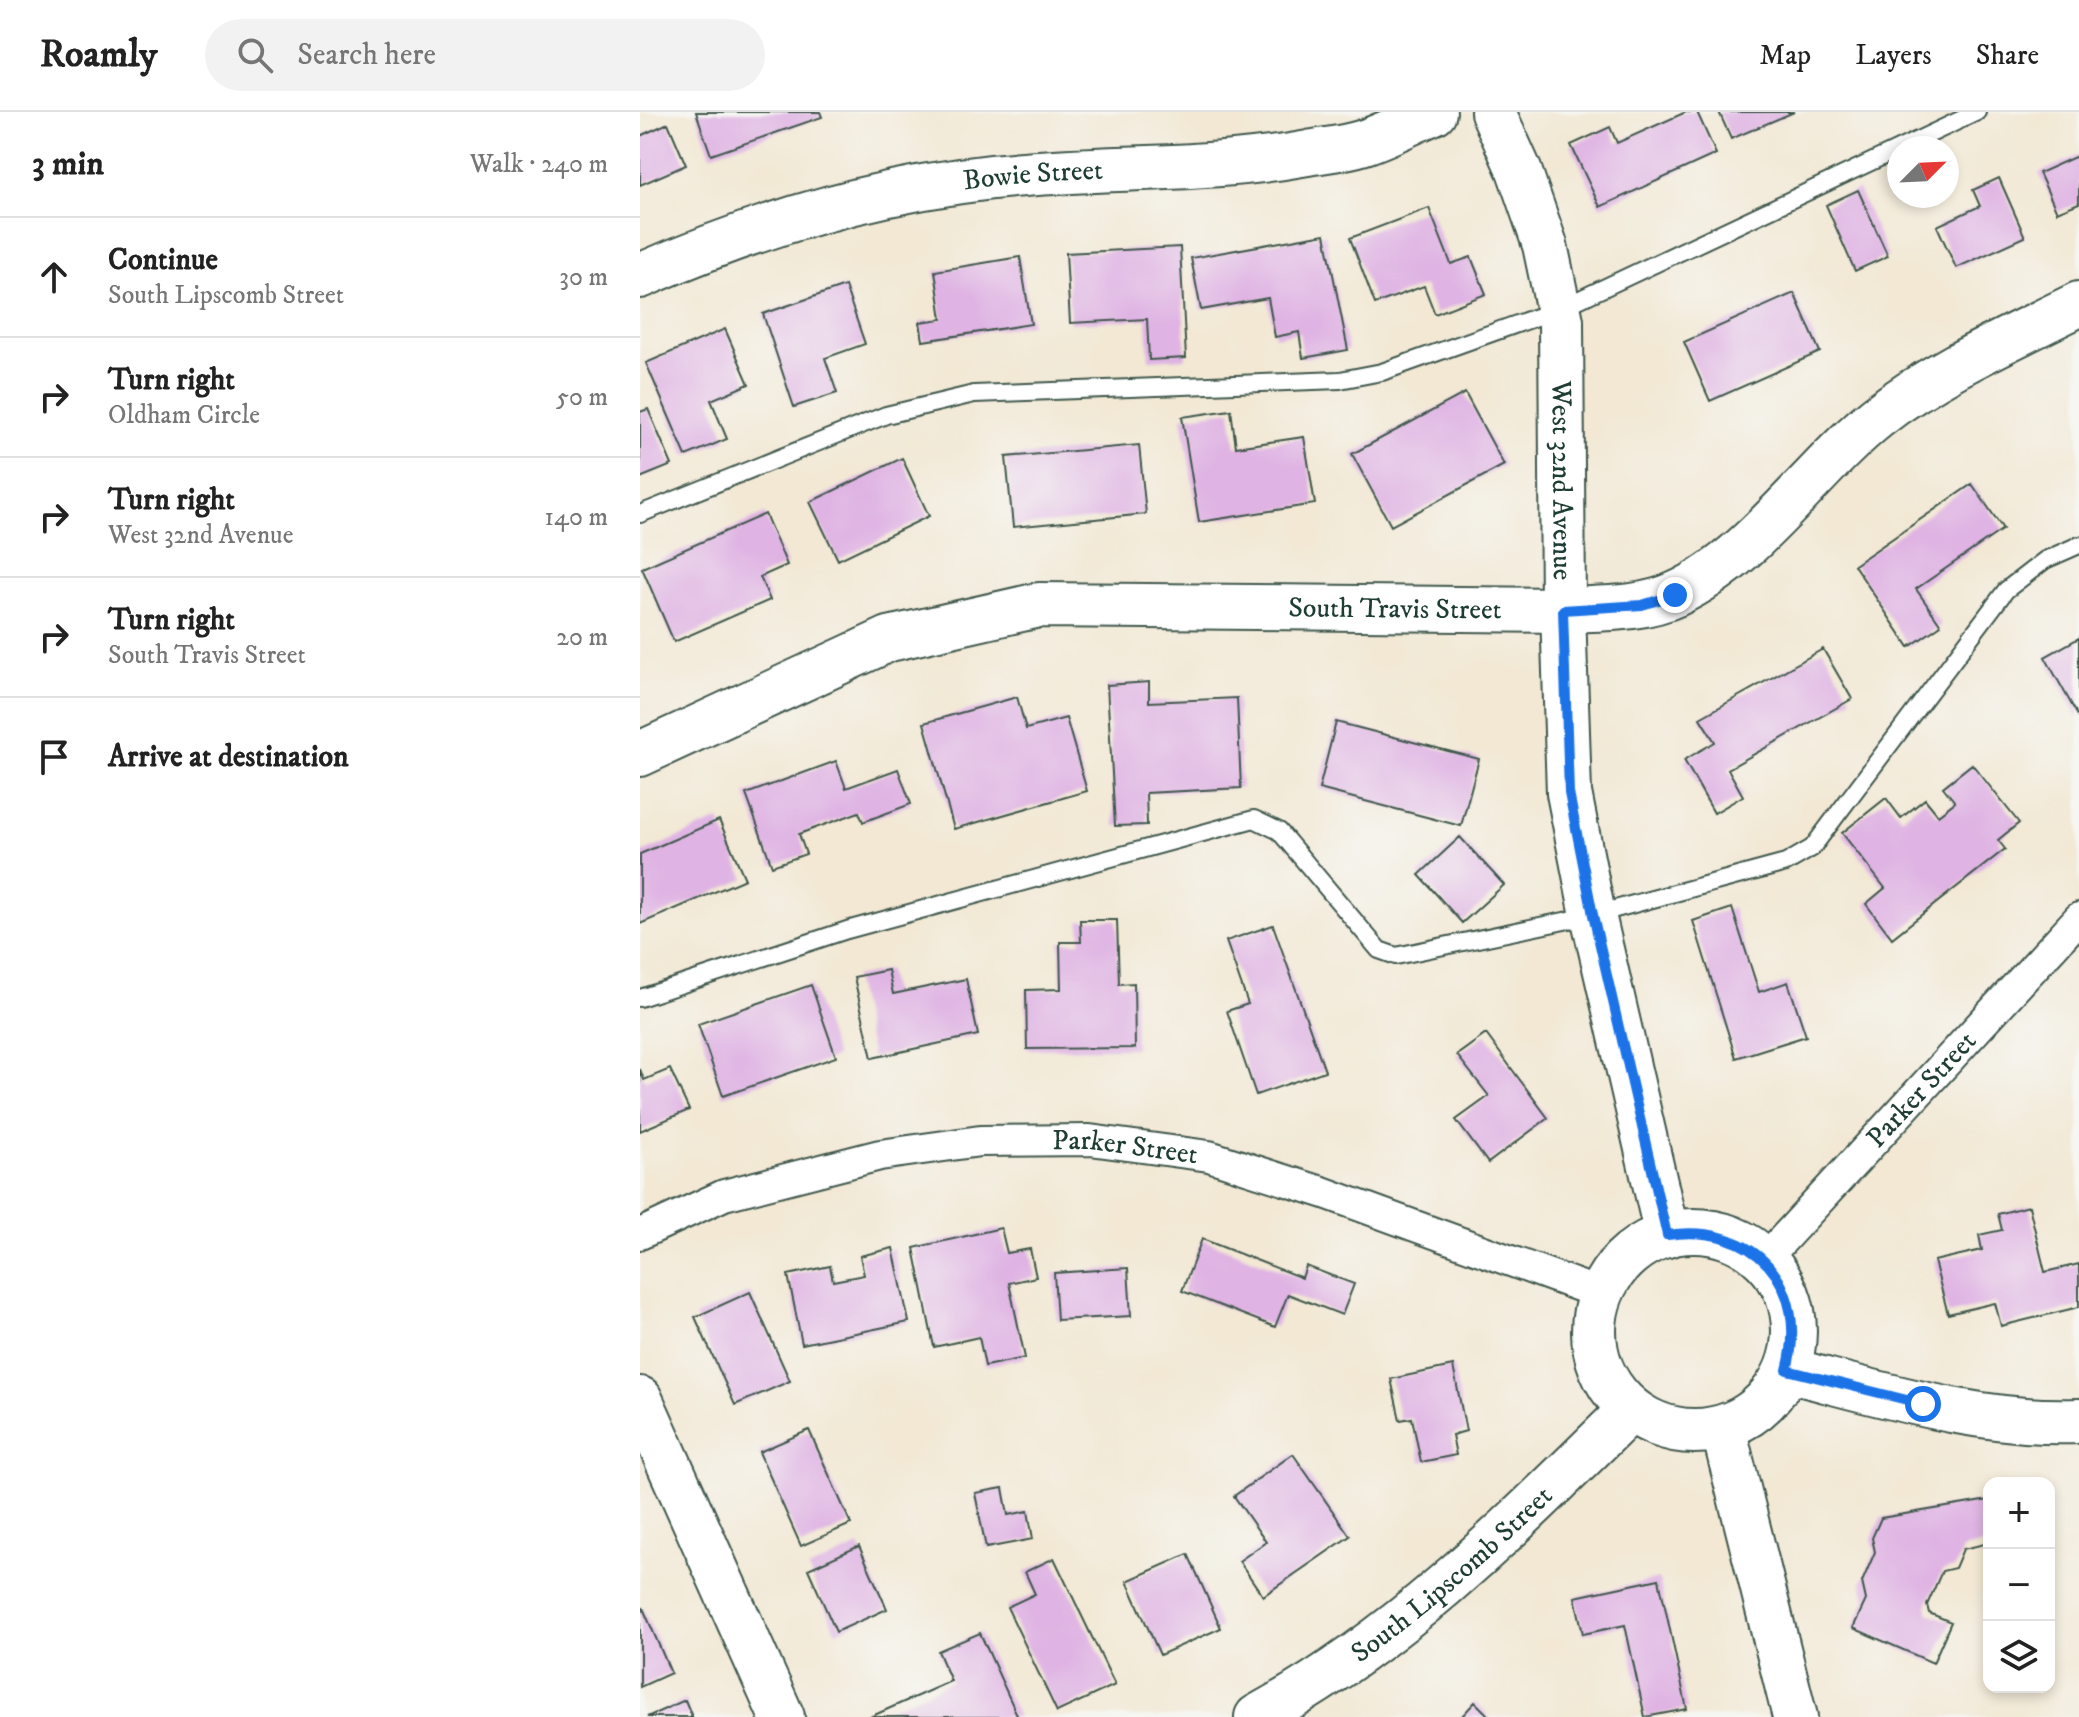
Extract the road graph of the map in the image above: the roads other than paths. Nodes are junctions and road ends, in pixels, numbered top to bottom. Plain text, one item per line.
1 (1434, 112) edge
2 (1493, 112) edge
3 (1977, 112) edge
4 (640, 276) edge
5 (2079, 304) edge
6 (1559, 309) junction
7 (640, 514) edge
8 (2079, 545) edge
9 (1563, 610) junction
10 (640, 754) edge
11 (1593, 915) junction
12 (2079, 918) edge
13 (640, 998) edge
14 (640, 1234) edge
15 (1667, 1235) junction
16 (1764, 1260) junction
17 (1601, 1294) junction
18 (1787, 1370) junction
19 (640, 1399) edge
20 (1630, 1410) junction
21 (2079, 1421) edge
22 (1723, 1428) junction
23 (782, 1717) edge
24 (1257, 1717) edge
25 (1795, 1717) edge

1 - 4 street, Bowie Street
2 - 6 street, West 32nd Avenue
3 - 6 lane
5 - 9 street, South Travis Street
6 - 7 lane
6 - 9 street, West 32nd Avenue
8 - 11 lane
9 - 10 street, South Travis Street
9 - 11 street, West 32nd Avenue
11 - 13 lane
11 - 15 street, West 32nd Avenue
12 - 16 street, Parker Street
14 - 17 street, Parker Street
15 - 16 street
15 - 17 street
16 - 18 street
17 - 20 street
18 - 21 street
18 - 22 street
19 - 23 street
20 - 22 street
20 - 24 street, South Lipscomb Street
22 - 25 street

